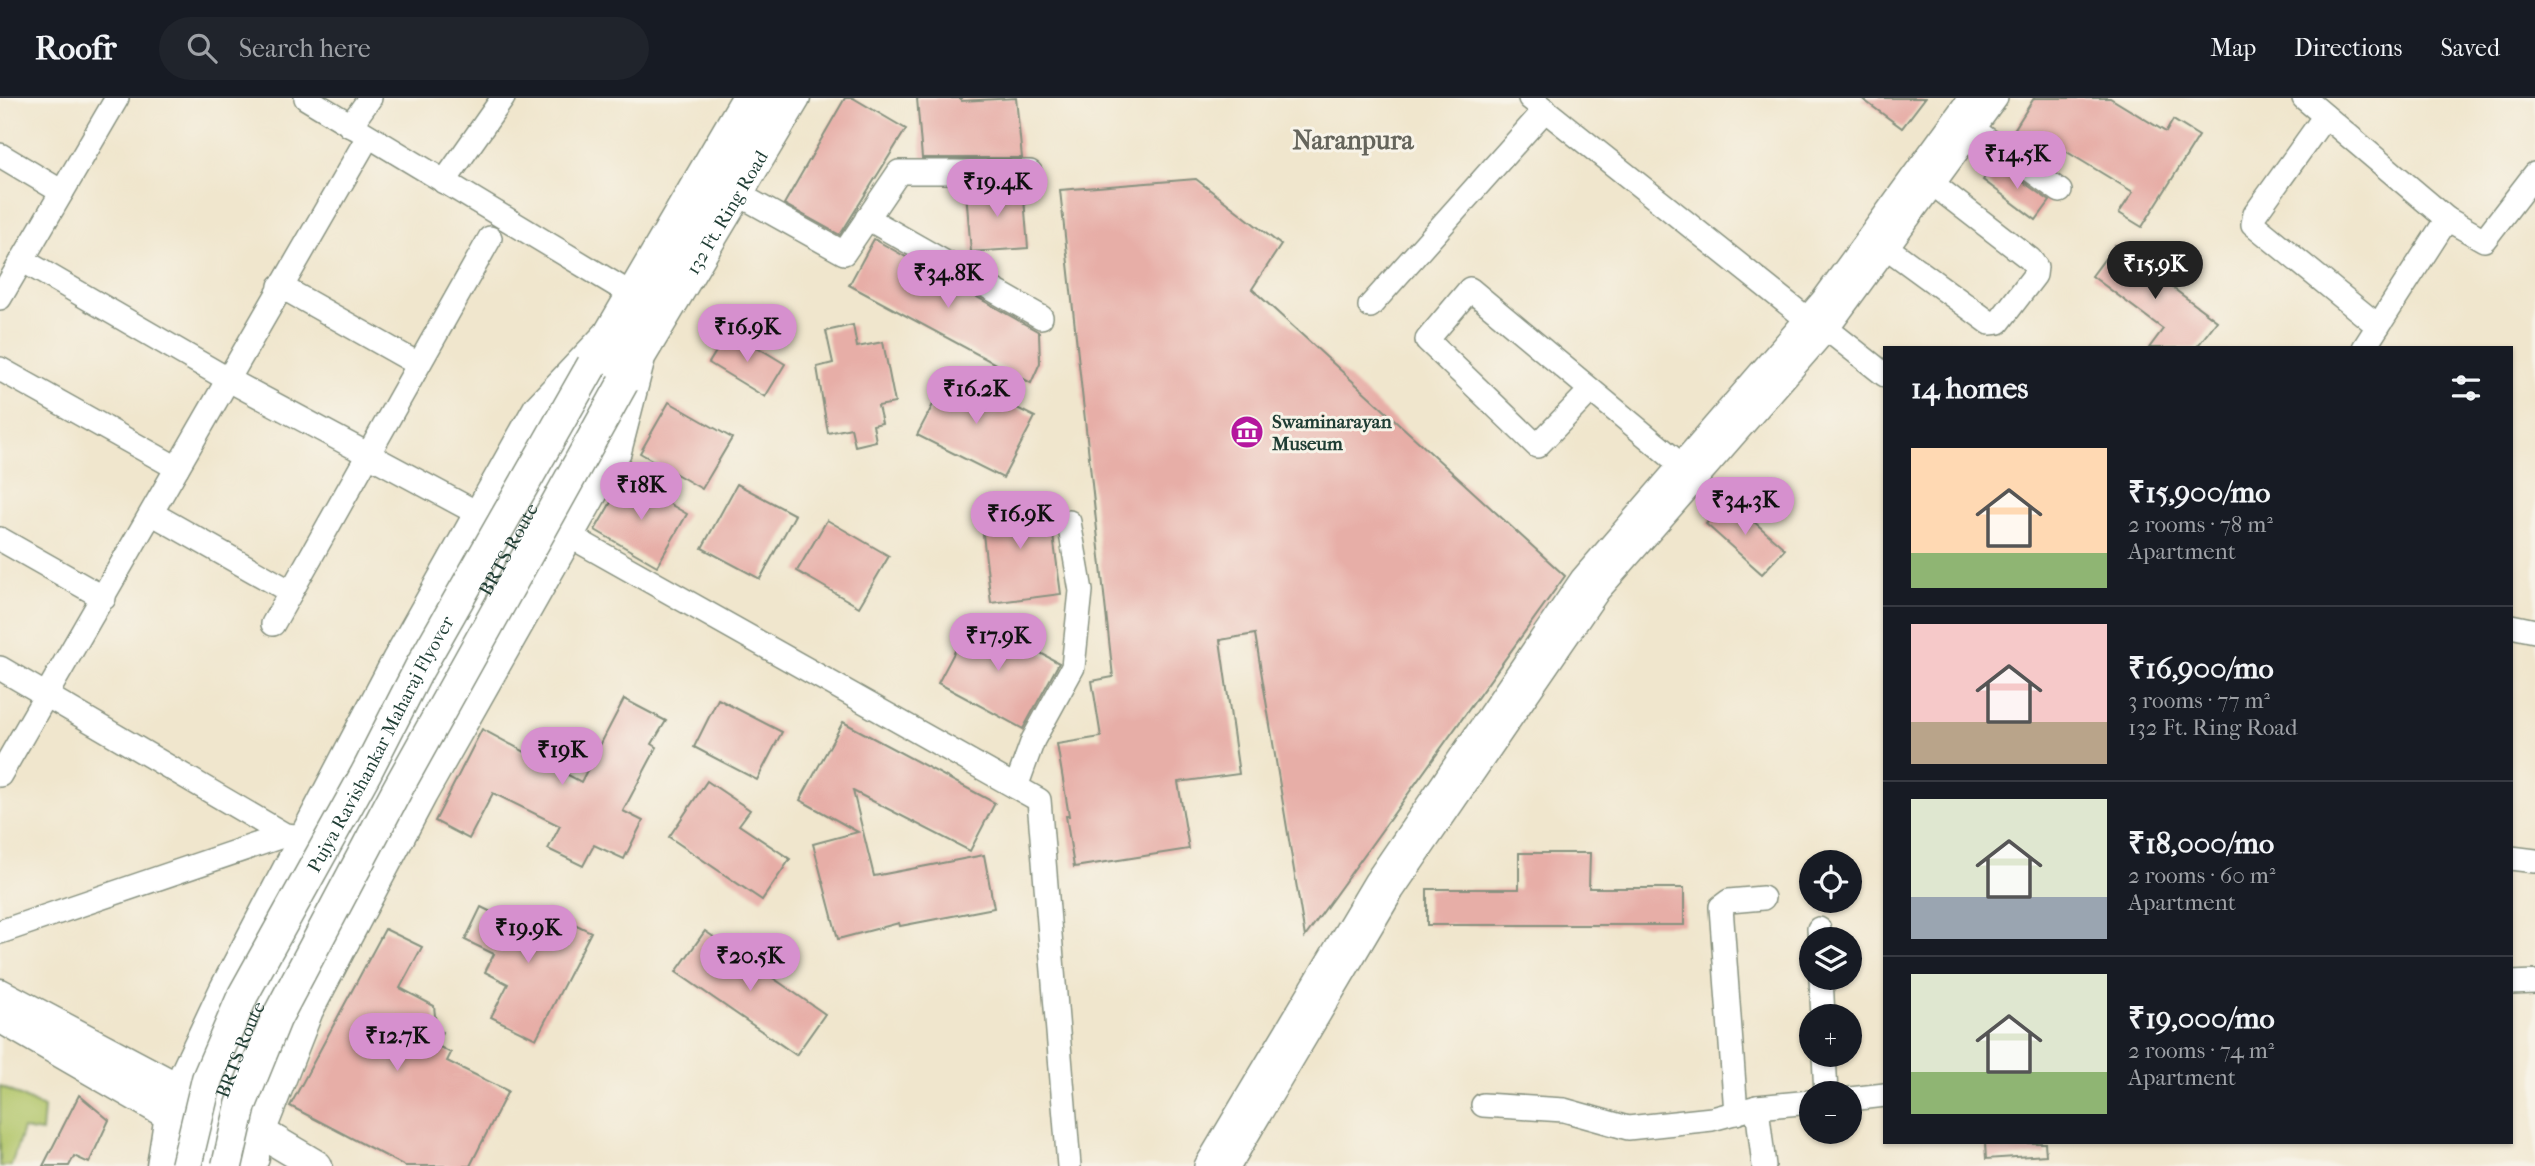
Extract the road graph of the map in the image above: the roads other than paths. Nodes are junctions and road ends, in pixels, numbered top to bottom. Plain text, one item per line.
1 (117, 98) edge
2 (306, 98) edge
3 (370, 98) edge
4 (503, 98) edge
5 (747, 98) edge
6 (769, 98) edge
7 (795, 98) edge
8 (1970, 98) edge
9 (1996, 98) edge
10 (2304, 98) edge
11 (1537, 104) edge
12 (2325, 116) junction
13 (1973, 129) junction
14 (359, 131) junction
15 (0, 155) edge
16 (1030, 172) dead end
17 (2535, 174) edge
18 (444, 182) junction
19 (1933, 184) junction
20 (2060, 191) dead end
21 (62, 192) junction
22 (738, 194) junction
23 (867, 218) junction
24 (2447, 219) junction
25 (490, 238) dead end
26 (1886, 247) junction
27 (22, 260) junction
28 (281, 286) junction
29 (631, 294) junction
30 (0, 298) edge
31 (1370, 306) dead end
32 (1041, 317) dead end
33 (1817, 324) junction
34 (2378, 326) junction
35 (606, 337) junction
36 (2365, 346) edge
37 (418, 364) junction
38 (0, 369) edge
39 (631, 373) junction
40 (1883, 374) edge
41 (229, 380) junction
42 (1591, 390) junction
43 (367, 454) junction
44 (1681, 465) junction
45 (177, 468) junction
46 (153, 514) junction
47 (479, 514) junction
48 (1069, 522) dead end
49 (568, 536) junction
50 (0, 539) edge
51 (291, 592) junction
52 (104, 598) junction
53 (273, 624) dead end
54 (2513, 626) edge
55 (2535, 631) edge
56 (0, 668) edge
57 (46, 696) junction
58 (0, 775) edge
59 (1016, 787) junction
60 (295, 836) junction
61 (2513, 858) edge
62 (2535, 861) edge
63 (1763, 898) dead end
64 (0, 932) edge
65 (2535, 982) edge
66 (2513, 983) edge
67 (0, 994) edge
68 (0, 1017) edge
69 (1883, 1095) edge
70 (1862, 1098) edge
71 (174, 1102) junction
72 (1799, 1103) edge
73 (1483, 1105) dead end
74 (1746, 1110) junction
75 (211, 1138) edge
76 (252, 1157) edge
77 (162, 1166) edge
78 (186, 1166) edge
79 (317, 1166) edge
80 (1069, 1166) edge
81 (1206, 1166) edge
82 (1229, 1166) edge
83 (1764, 1166) edge

1 - 21 street
2 - 14 street
3 - 14 street
4 - 18 street
5 - 29 main road
6 - 75 street, BRTS Route
7 - 22 main road, 132 Ft. Ring Road
8 - 33 street
9 - 13 street
10 - 12 street
11 - 31 street
11 - 33 street
12 - 24 street
12 - 34 street
13 - 19 street
13 - 20 street
14 - 18 street
14 - 28 street
15 - 21 street
16 - 23 street
17 - 24 street
18 - 29 street
19 - 26 street
19 - 26 street
21 - 27 street
22 - 23 street
22 - 39 main road, 132 Ft. Ring Road
23 - 32 street
24 - 34 street
25 - 37 street
26 - 33 street
27 - 30 street
27 - 41 street
28 - 37 street
28 - 41 street
29 - 35 main road
33 - 40 street
33 - 44 street
33 - 82 street
34 - 36 street
35 - 47 main road
35 - 78 main road, Pujya Ravishankar Maharaj Flyover, bridge
37 - 43 street
38 - 45 street
39 - 49 main road
39 - 76 main road, Pujya Ravishankar Maharaj Flyover, bridge
41 - 43 street
41 - 45 street
42 - 42 street
42 - 44 street
43 - 47 street
43 - 51 street
44 - 81 street
45 - 46 street
46 - 51 street
46 - 52 street
47 - 60 main road
48 - 59 street
49 - 59 street
49 - 76 main road
50 - 52 street
51 - 53 street
52 - 57 street
54 - 55 street
56 - 57 street
57 - 58 street
57 - 60 street
59 - 80 street
60 - 64 street
60 - 71 main road
61 - 62 street
63 - 74 street
65 - 66 street
67 - 71 main road
68 - 71 main road
69 - 70 street
71 - 75 main road
71 - 77 main road
72 - 74 street
73 - 74 street
74 - 83 street
75 - 76 main road
76 - 79 main road

